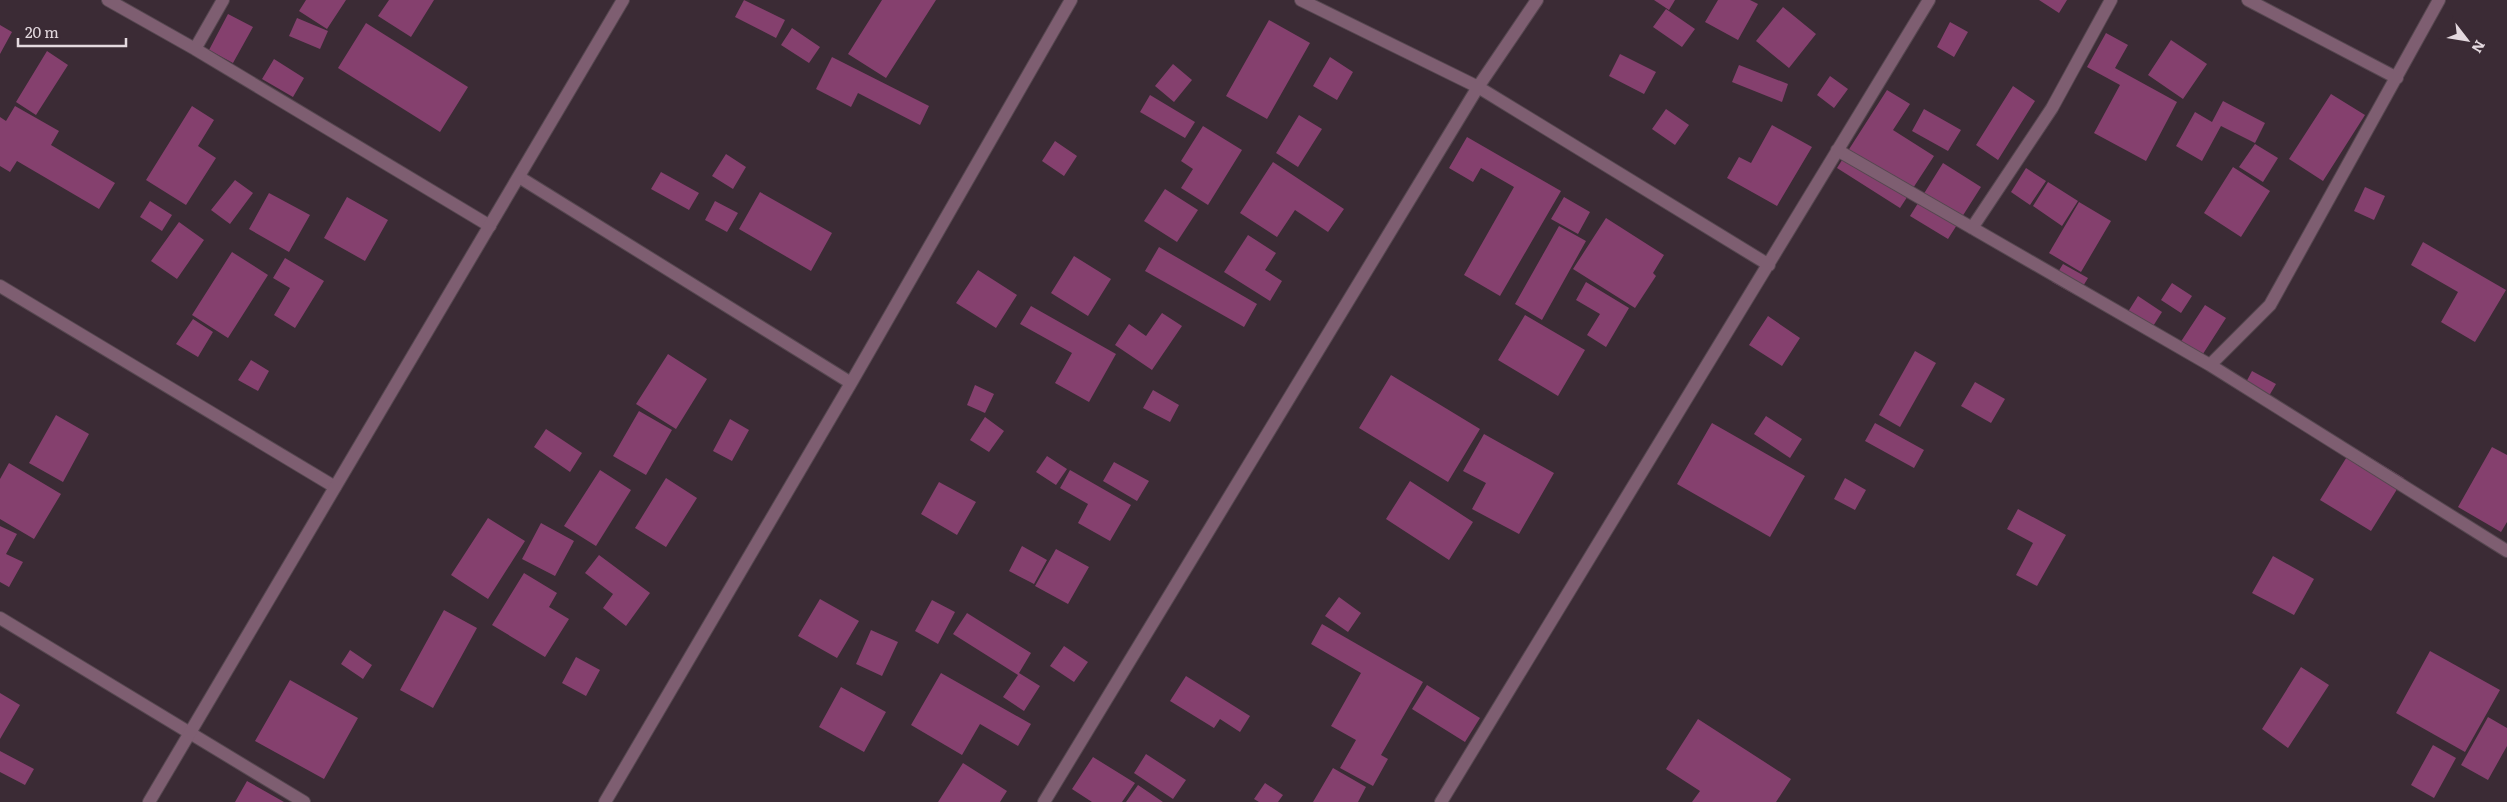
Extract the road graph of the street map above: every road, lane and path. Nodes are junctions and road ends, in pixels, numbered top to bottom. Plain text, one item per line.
1 (108, 0) edge
2 (223, 0) edge
3 (623, 0) edge
4 (1070, 0) edge
5 (1302, 0) edge
6 (1537, 0) edge
7 (1929, 0) edge
8 (2111, 0) edge
9 (2248, 0) edge
10 (2439, 0) edge
11 (195, 49) junction
12 (2397, 78) junction
13 (1478, 87) junction
14 (1838, 150) junction
15 (519, 177) junction
16 (490, 226) junction
17 (1972, 228) junction
18 (1769, 265) junction
19 (0, 286) edge
20 (2210, 366) junction
21 (851, 383) junction
22 (335, 487) junction
23 (2507, 551) edge
24 (0, 618) edge
25 (189, 733) junction
26 (149, 802) edge
27 (304, 802) edge
28 (605, 802) edge
29 (1044, 802) edge
30 (1441, 802) edge

1 - 11 street
2 - 11 street
3 - 15 street
4 - 21 street
5 - 13 street
6 - 13 street
7 - 14 street
8 - 17 street
9 - 12 street
10 - 12 street
11 - 16 street
12 - 20 street
13 - 18 street
13 - 29 street
14 - 17 street
14 - 18 street
15 - 16 street
15 - 21 street
16 - 22 street
17 - 20 street
18 - 30 street
19 - 22 street
20 - 23 street
21 - 28 street
22 - 25 street
24 - 25 street
25 - 26 street
25 - 27 street

